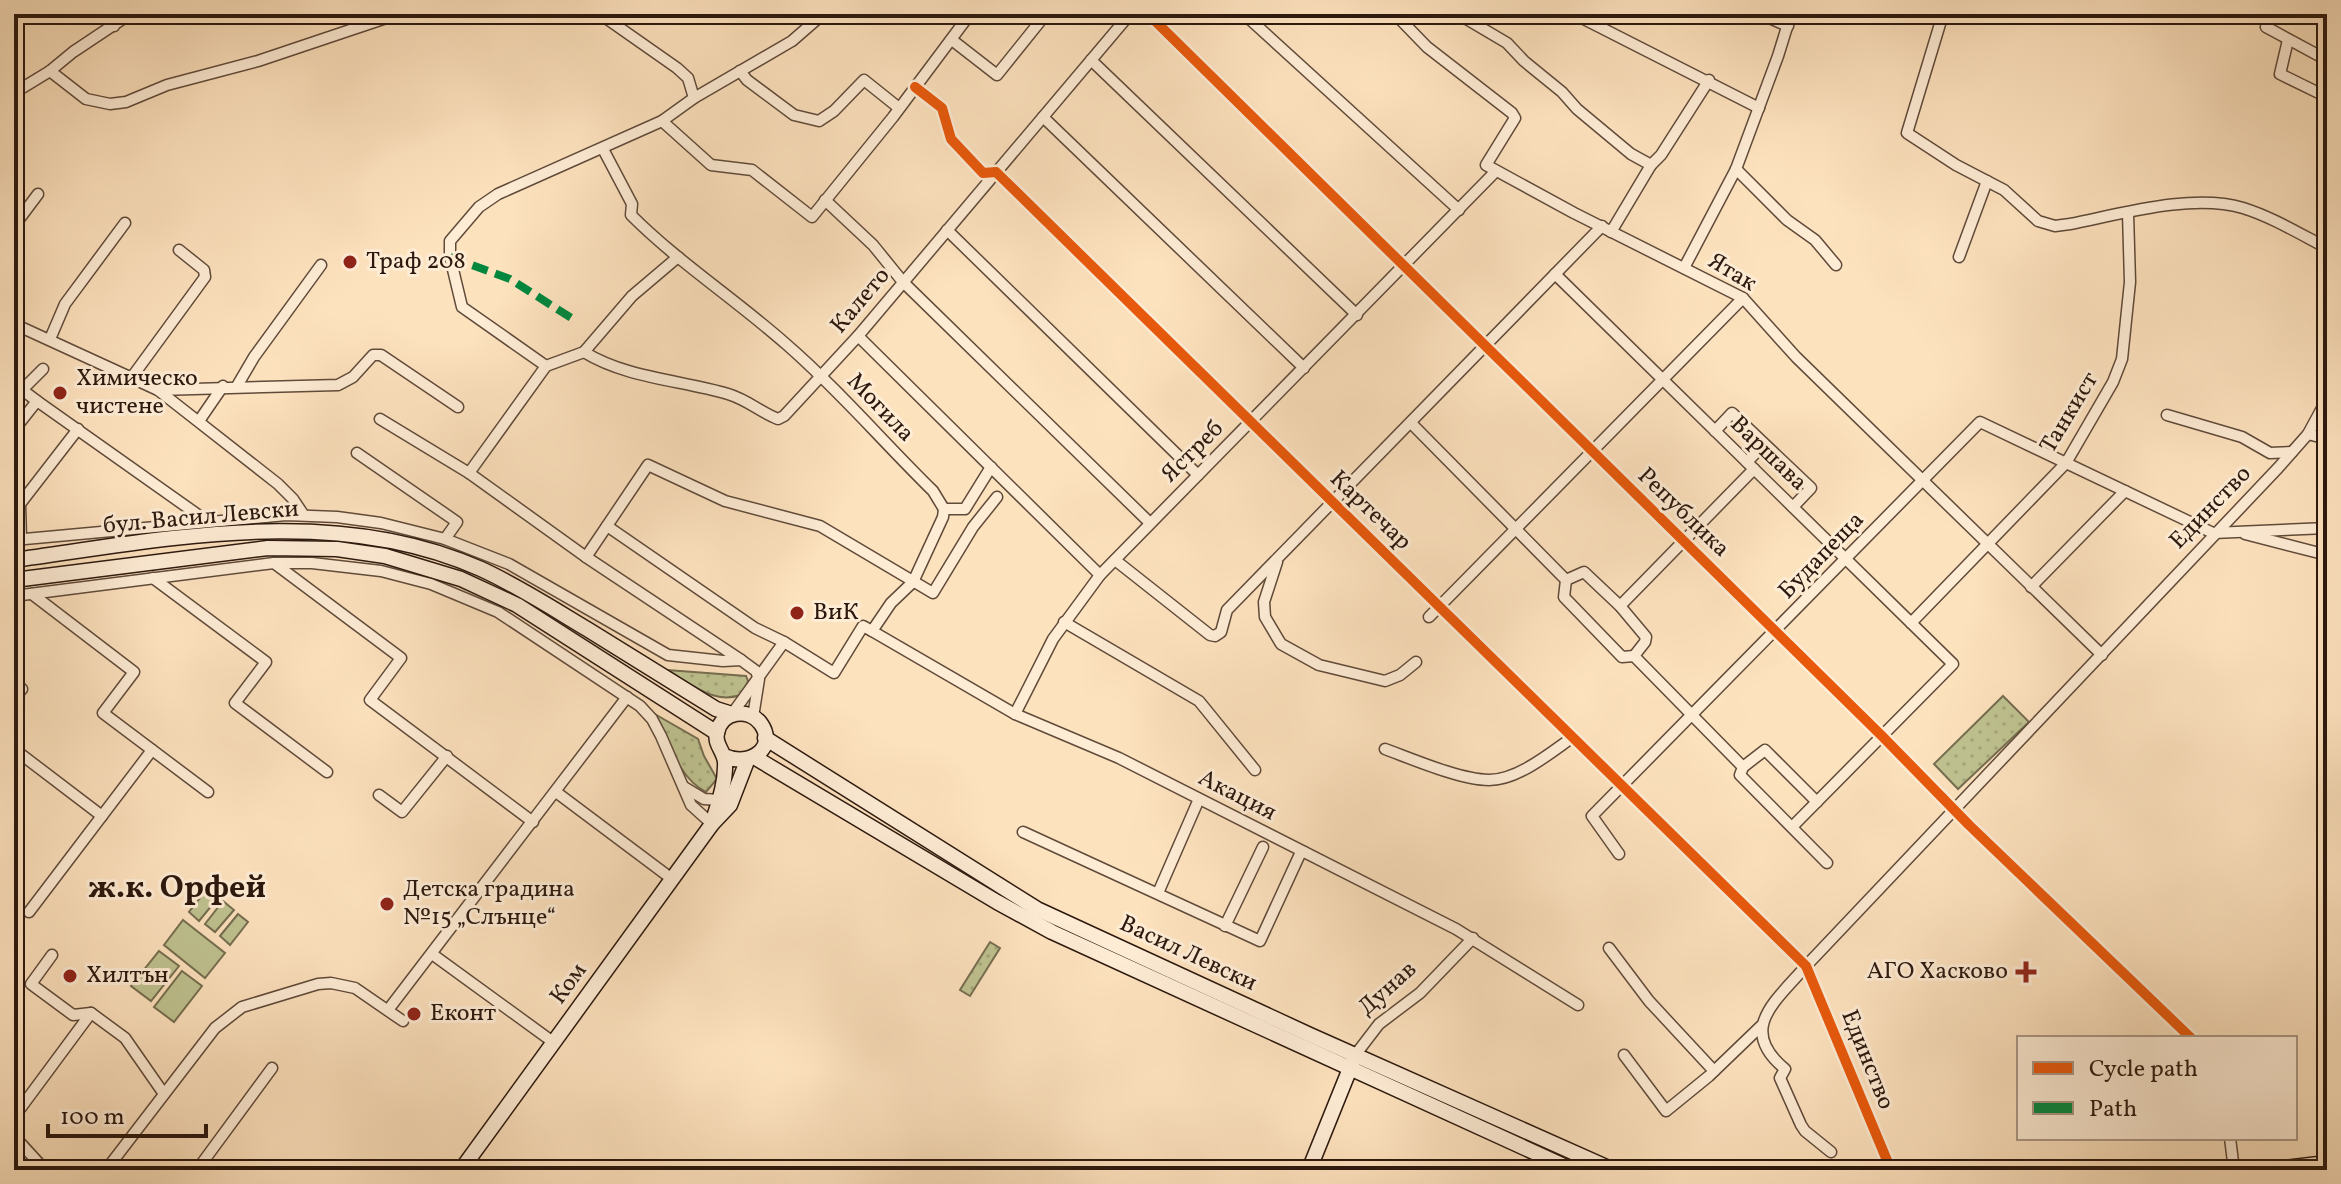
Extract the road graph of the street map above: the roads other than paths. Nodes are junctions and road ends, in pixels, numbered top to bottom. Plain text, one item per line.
1 (101, 14) edge
2 (130, 14) edge
3 (398, 14) edge
4 (600, 14) edge
5 (970, 14) edge
6 (1046, 14) edge
7 (1130, 14) edge
8 (1148, 14) edge
9 (1244, 14) edge
10 (1395, 14) edge
11 (1458, 14) edge
12 (1574, 14) edge
13 (1760, 14) edge
14 (1943, 14) edge
15 (818, 15) edge
16 (1790, 20) edge
17 (114, 26) junction
18 (2266, 27) dead end
19 (952, 40) junction
20 (2288, 40) junction
21 (1091, 60) junction
22 (2327, 60) edge
23 (50, 71) junction
24 (740, 71) junction
25 (1709, 80) junction
26 (915, 87) junction
27 (14, 93) edge
28 (2327, 97) edge
29 (694, 98) junction
30 (899, 108) junction
31 (1759, 108) junction
32 (1043, 117) junction
33 (662, 121) junction
34 (603, 149) junction
35 (1651, 165) junction
36 (1736, 169) junction
37 (1496, 171) junction
38 (996, 172) junction
39 (1987, 181) junction
40 (38, 194) dead end
41 (825, 200) junction
42 (1459, 210) junction
43 (2128, 213) junction
44 (125, 223) dead end
45 (14, 226) edge
46 (1606, 229) junction
47 (947, 230) junction
48 (2327, 248) edge
49 (179, 250) dead end
50 (678, 257) junction
51 (1959, 257) dead end
52 (1404, 264) junction
53 (321, 265) dead end
54 (1836, 265) dead end
55 (1684, 268) junction
56 (1555, 274) junction
57 (903, 282) junction
58 (1743, 298) junction
59 (1357, 315) junction
60 (14, 324) edge
61 (858, 336) junction
62 (50, 339) junction
63 (1484, 346) junction
64 (584, 352) junction
65 (546, 366) junction
66 (1304, 368) junction
67 (43, 369) dead end
68 (822, 376) junction
69 (132, 377) junction
70 (1663, 379) junction
71 (223, 386) junction
72 (237, 386) junction
73 (158, 390) junction
74 (18, 394) edge
75 (2327, 399) edge
76 (37, 401) junction
77 (458, 407) dead end
78 (2167, 415) dead end
79 (380, 419) dead end
80 (199, 421) junction
81 (1251, 422) junction
82 (1411, 423) junction
83 (78, 429) junction
84 (14, 430) edge
85 (1715, 431) junction
86 (2308, 434) junction
87 (2327, 439) edge
88 (1764, 444) junction
89 (1592, 451) junction
90 (2292, 452) junction
91 (357, 453) dead end
92 (2270, 453) junction
93 (2066, 463) junction
94 (1751, 465) junction
95 (991, 467) junction
96 (2278, 468) junction
97 (469, 473) junction
98 (1198, 475) junction
99 (1923, 481) junction
100 (2125, 491) junction
101 (997, 497) dead end
102 (1332, 502) junction
103 (1793, 507) junction
104 (944, 509) junction
105 (303, 514) junction
106 (208, 522) junction
107 (1150, 523) junction
108 (607, 526) junction
109 (1516, 528) junction
110 (2327, 528) edge
111 (2235, 531) junction
112 (2213, 533) junction
113 (18, 539) edge
114 (445, 539) junction
115 (1684, 541) junction
116 (1988, 544) junction
117 (2327, 555) edge
118 (1280, 556) junction
119 (586, 557) junction
120 (1847, 559) junction
121 (14, 560) edge
122 (1115, 560) junction
123 (274, 563) junction
124 (1100, 575) junction
125 (153, 578) junction
126 (14, 580) edge
127 (1566, 580) junction
128 (913, 582) junction
129 (2031, 587) junction
130 (32, 594) junction
131 (14, 596) edge
132 (1439, 606) junction
133 (1620, 606) junction
134 (1429, 617) dead end
135 (1064, 622) junction
136 (1911, 623) junction
137 (872, 631) junction
138 (1776, 632) junction
139 (784, 642) junction
140 (2102, 655) junction
141 (1634, 656) junction
142 (741, 660) junction
143 (1416, 662) dead end
144 (759, 679) junction
145 (14, 683) edge
146 (627, 697) junction
147 (14, 699) edge
148 (732, 714) junction
149 (1015, 714) junction
150 (1693, 714) junction
151 (753, 717) junction
152 (717, 733) junction
153 (1882, 736) junction
154 (1573, 737) junction
155 (765, 738) junction
156 (14, 749) edge
157 (1385, 749) dead end
158 (152, 750) junction
159 (447, 756) junction
160 (724, 756) junction
161 (751, 759) junction
162 (1743, 767) junction
163 (1255, 770) dead end
164 (327, 772) dead end
165 (1623, 786) junction
166 (684, 787) junction
167 (208, 792) dead end
168 (556, 792) junction
169 (379, 795) dead end
170 (1199, 799) junction
171 (719, 800) junction
172 (1817, 802) junction
173 (1955, 808) junction
174 (102, 816) junction
175 (533, 822) junction
176 (712, 824) junction
177 (1792, 827) junction
178 (1023, 832) dead end
179 (1263, 847) dead end
180 (1304, 852) junction
181 (1619, 854) dead end
182 (1827, 863) dead end
183 (672, 879) junction
184 (1158, 893) junction
185 (29, 912) dead end
186 (14, 926) edge
187 (1225, 926) junction
188 (14, 934) edge
189 (1473, 938) junction
190 (1609, 948) dead end
191 (432, 954) junction
192 (52, 955) dead end
193 (1806, 966) junction
194 (1578, 1005) dead end
195 (388, 1010) junction
196 (91, 1013) junction
197 (403, 1021) dead end
198 (1761, 1026) junction
199 (2189, 1036) edge
200 (553, 1042) junction
201 (1356, 1054) junction
202 (1624, 1055) dead end
203 (272, 1068) dead end
204 (1350, 1069) junction
205 (1714, 1071) junction
206 (164, 1094) junction
207 (14, 1117) edge
208 (14, 1136) edge
209 (2230, 1140) edge
210 (1831, 1152) dead end
211 (2327, 1163) edge
212 (45, 1170) edge
213 (106, 1170) edge
214 (197, 1170) edge
215 (461, 1170) edge
216 (1309, 1170) edge
217 (1573, 1170) edge
218 (1613, 1170) edge
219 (1891, 1170) edge
220 (2234, 1170) edge
221 (2267, 1170) edge

1 - 17 street
2 - 17 street
3 - 23 street
4 - 29 street
5 - 19 street
6 - 19 street
7 - 21 street, Калето
8 - 52 street, Република
9 - 42 street
10 - 37 street
11 - 35 street
12 - 25 street
13 - 16 street
14 - 39 street
15 - 24 street
16 - 31 street
17 - 23 street
18 - 20 street
19 - 26 street
20 - 22 street
20 - 28 street
21 - 32 street, Калето
21 - 59 street
23 - 27 street
24 - 29 street
24 - 30 street
25 - 31 street
25 - 35 street
26 - 30 street
26 - 38 street, Картечар
29 - 33 street
30 - 41 street
31 - 36 street
32 - 38 street, Калето
32 - 66 street
33 - 34 street
33 - 41 street
34 - 50 street, Могила
34 - 65 street
35 - 46 street
36 - 54 street
36 - 55 street
37 - 42 street, Ястреб
37 - 46 street, Ятак
38 - 47 street, Калето
38 - 81 street, Картечар
39 - 43 street
39 - 51 street
40 - 45 street
41 - 57 street
42 - 52 street, Ястреб
43 - 48 street
43 - 93 street, Танкист
44 - 62 street
46 - 55 street, Ятак
46 - 56 street
47 - 57 street, Калето
47 - 98 street
49 - 69 street
50 - 64 street
50 - 68 street, Могила
52 - 59 street, Ястреб
52 - 63 street, Република
53 - 72 street
55 - 58 street, Ятак
56 - 63 street
56 - 70 street, Варшава
57 - 61 street, Калето
57 - 107 street
58 - 70 street
58 - 99 street, Ятак
59 - 66 street, Ястреб
60 - 62 street
61 - 68 street, Калето
61 - 95 street
62 - 69 street
63 - 82 street
63 - 89 street, Република
64 - 65 street
64 - 68 street, Калето
65 - 97 street
66 - 81 street, Ястреб
67 - 74 street
68 - 104 street, Могила
69 - 73 street
70 - 85 street, Варшава
70 - 89 street
71 - 72 street
71 - 73 street
71 - 80 street
72 - 77 street
73 - 80 street
74 - 76 street
75 - 86 street, Единство
76 - 83 street
76 - 84 street
78 - 92 street
79 - 97 street
80 - 105 street
81 - 98 street, Ястреб
81 - 102 street, Картечар
82 - 102 street
82 - 109 street
83 - 106 street
83 - 113 street
85 - 88 street
85 - 94 street, Варшава
86 - 87 street
86 - 90 street, Единство
88 - 94 street
88 - 103 street
89 - 109 street
89 - 115 street, Република
90 - 92 street
90 - 96 street, Единство
91 - 114 street
92 - 96 street
93 - 99 street, Будапеща
93 - 100 street
93 - 116 street, Танкист
94 - 103 street, Варшава
94 - 115 street
95 - 104 street
95 - 124 street
96 - 112 street, Единство
97 - 119 street
98 - 107 street, Ястреб
99 - 116 street, Ятак
99 - 120 street, Будапеща
100 - 112 street
100 - 129 street
101 - 128 street
102 - 118 street
102 - 132 street, Картечар
103 - 120 street, Варшава
104 - 128 street
105 - 106 street
105 - 114 street
106 - 113 street
107 - 122 street, Ястреб
108 - 119 street
108 - 128 street
108 - 139 street
109 - 127 street
109 - 132 street
110 - 111 street
111 - 112 street
111 - 117 street
112 - 140 street, Единство
114 - 142 street
115 - 133 street
115 - 138 street, Република
116 - 129 street, Ятак
116 - 136 street, Танкист
118 - 122 street
118 - 143 street
119 - 142 street
120 - 136 street, Варшава
120 - 138 street, Будапеща
121 - 148 main road, бул. Васил Левски
122 - 124 street, Ястреб
123 - 125 street
123 - 146 street
123 - 159 street
124 - 135 street, Ястреб
125 - 130 street
125 - 164 street
126 - 152 main road, бул. Васил Левски
127 - 133 street
127 - 141 street
128 - 137 street
129 - 140 street, Ятак
130 - 131 street
130 - 158 street
132 - 134 street
132 - 154 street, Картечар
133 - 141 street
135 - 149 street, Ястреб
135 - 163 street
136 - 153 street, Варшава
137 - 139 street
137 - 149 street, Акация
138 - 150 street, Будапеща
138 - 153 street, Република
139 - 144 street
140 - 173 street, Единство
141 - 150 street
142 - 144 street
144 - 148 street
144 - 151 street
145 - 147 street
146 - 166 street
146 - 168 street
148 - 151 main road
148 - 152 main road
149 - 170 street, Акация
150 - 162 street
150 - 165 street, Будапеща
151 - 155 main road
152 - 160 main road
153 - 172 street
153 - 173 street, Република
154 - 157 street
154 - 165 street, Картечар
155 - 161 main road
155 - 201 main road, Васил Левски
156 - 174 street
158 - 167 street
158 - 174 street
159 - 169 street
159 - 175 street
160 - 161 main road
160 - 171 main road
161 - 176 main road, Ком
161 - 204 main road, Васил Левски
162 - 172 street
162 - 177 street
165 - 181 street, Будапеща
165 - 193 street, Картечар
166 - 171 street
166 - 176 street
168 - 175 street
168 - 183 street
170 - 180 street, Акация
170 - 184 street
171 - 176 main road
172 - 177 street
173 - 193 street, Единство
173 - 199 street, Република
174 - 185 street
175 - 191 street
176 - 183 main road, Ком
177 - 182 street
178 - 184 street
179 - 187 street
180 - 187 street
180 - 189 street, Акация
183 - 200 main road, Ком
184 - 187 street
186 - 188 street
189 - 194 street, Акация
189 - 201 street, Дунав
190 - 205 street
191 - 195 street
191 - 200 street
192 - 196 street
193 - 198 street
193 - 219 street, Единство
195 - 197 street
195 - 206 street
196 - 206 street
196 - 207 street
198 - 205 street
198 - 210 street
200 - 215 main road, Ком
201 - 204 main road, Дунав
201 - 218 main road, Васил Левски
202 - 205 street
203 - 214 street
204 - 216 main road, Дунав
204 - 217 main road, Васил Левски
206 - 213 street
208 - 212 street
209 - 220 street
211 - 221 main road

